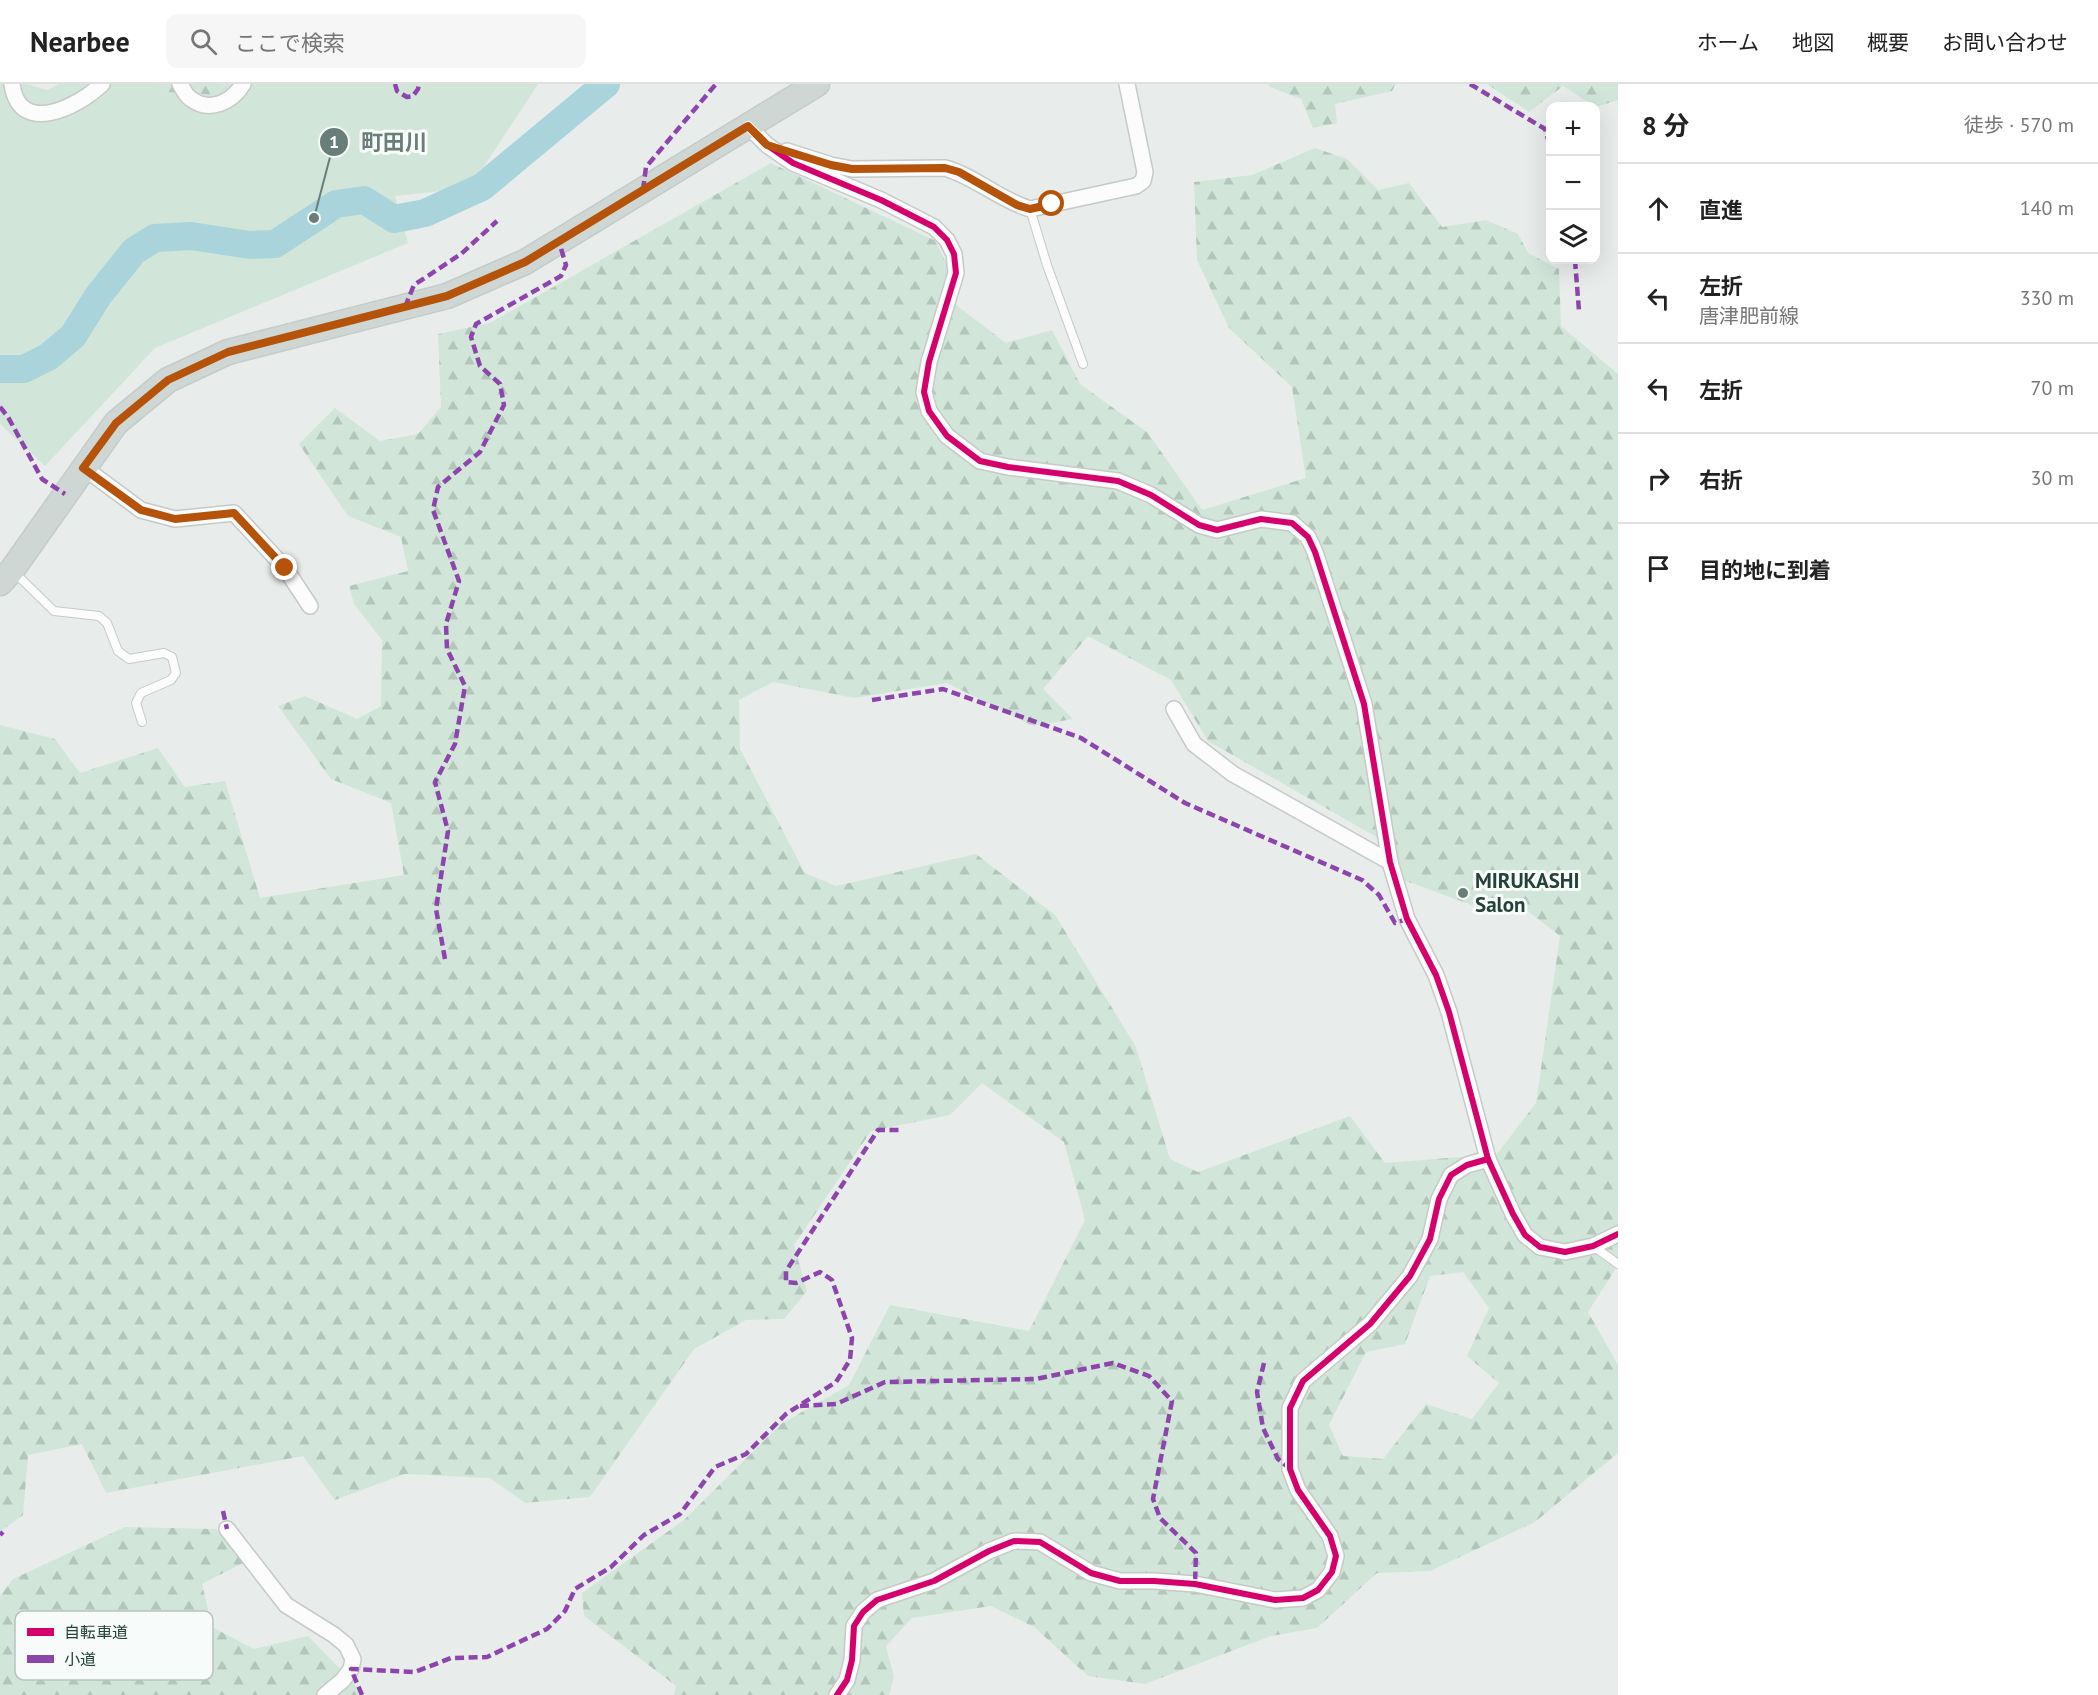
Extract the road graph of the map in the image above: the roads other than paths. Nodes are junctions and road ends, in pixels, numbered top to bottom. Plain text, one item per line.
1 (12, 84) edge
2 (102, 84) edge
3 (180, 84) edge
4 (243, 84) edge
5 (817, 84) edge
6 (1127, 84) edge
7 (748, 126) junction
8 (767, 145) junction
9 (1030, 209) junction
10 (1083, 364) dead end
11 (83, 468) junction
12 (6, 577) edge
13 (310, 606) dead end
14 (1174, 709) dead end
15 (142, 722) dead end
16 (1390, 862) junction
17 (1488, 1159) junction
18 (1618, 1234) edge
19 (1593, 1246) junction
20 (1618, 1264) edge
21 (227, 1529) dead end
22 (325, 1695) edge
23 (837, 1695) edge

1 - 2 street
3 - 4 street
5 - 7 main road
6 - 9 street
7 - 8 street
7 - 11 main road
8 - 9 street
8 - 16 street
9 - 10 lane
11 - 12 main road
11 - 13 street
12 - 15 lane
14 - 16 street
16 - 17 street
17 - 19 street
17 - 23 street
18 - 19 street
19 - 20 lane
21 - 22 street

